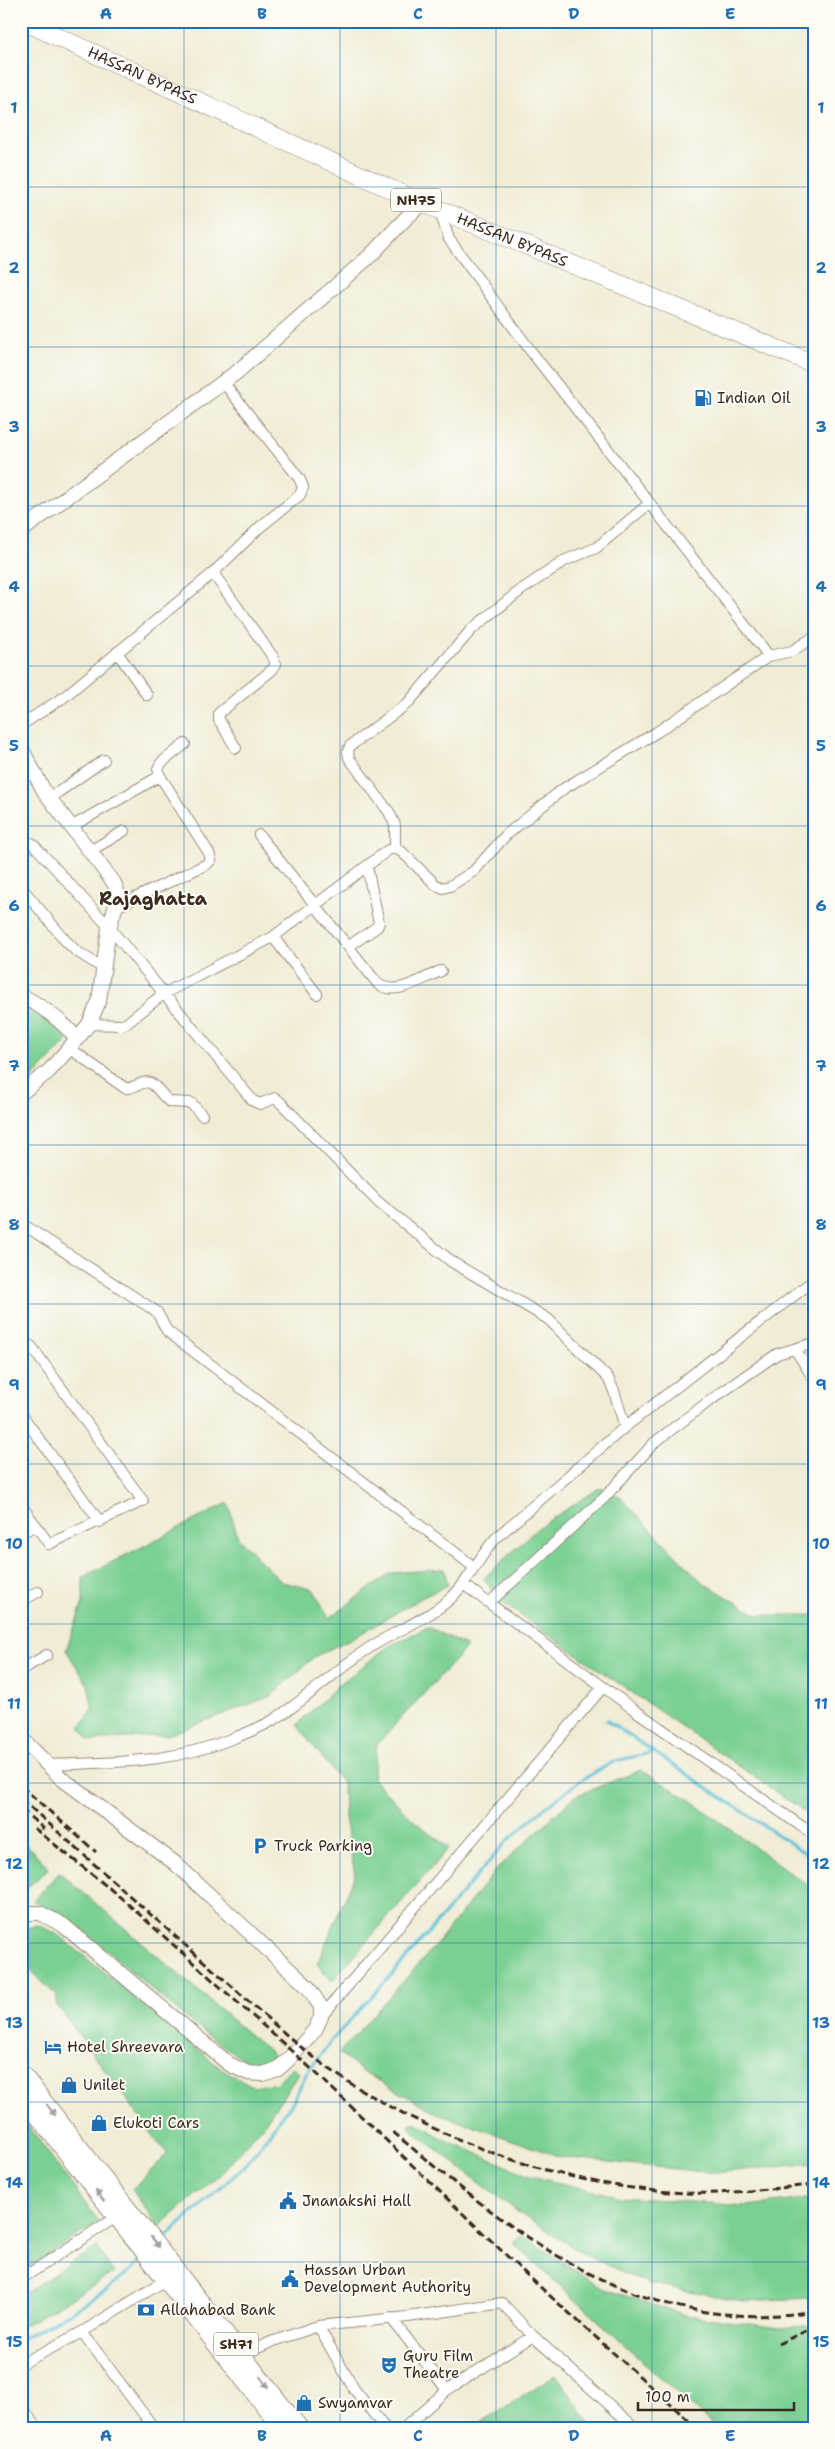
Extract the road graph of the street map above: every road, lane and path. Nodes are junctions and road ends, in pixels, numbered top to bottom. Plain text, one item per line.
1 (23, 21) edge
2 (431, 206) junction
3 (814, 364) edge
4 (223, 382) junction
5 (650, 503) junction
6 (21, 531) edge
7 (213, 573) junction
8 (814, 637) edge
9 (116, 652) junction
10 (769, 656) junction
11 (147, 695) dead end
12 (21, 725) edge
13 (185, 744) dead end
14 (21, 748) edge
15 (236, 748) dead end
16 (104, 760) dead end
17 (160, 776) junction
18 (50, 798) junction
19 (72, 827) junction
20 (124, 831) dead end
21 (259, 835) dead end
22 (21, 845) edge
23 (395, 848) junction
24 (90, 851) junction
25 (367, 867) junction
26 (21, 887) edge
27 (116, 907) junction
28 (315, 907) junction
29 (109, 927) junction
30 (273, 937) junction
31 (349, 946) junction
32 (103, 968) junction
33 (441, 970) dead end
34 (163, 994) junction
35 (318, 994) dead end
36 (21, 995) edge
37 (89, 1024) junction
38 (73, 1044) junction
39 (21, 1094) edge
40 (202, 1115) dead end
41 (21, 1227) edge
42 (814, 1280) edge
43 (814, 1343) edge
44 (795, 1348) junction
45 (21, 1354) edge
46 (814, 1379) edge
47 (21, 1414) edge
48 (625, 1427) junction
49 (21, 1505) edge
50 (100, 1522) junction
51 (36, 1525) junction
52 (21, 1533) edge
53 (474, 1568) junction
54 (463, 1584) junction
55 (38, 1592) dead end
56 (21, 1600) edge
57 (489, 1603) junction
58 (47, 1655) dead end
59 (21, 1670) edge
60 (603, 1687) junction
61 (21, 1738) edge
62 (48, 1765) junction
63 (814, 1835) edge
64 (21, 1913) edge
65 (322, 2017) junction
66 (21, 2072) edge
67 (21, 2096) edge
68 (116, 2217) junction
69 (135, 2229) junction
70 (21, 2264) edge
71 (168, 2271) junction
72 (25, 2277) edge
73 (392, 2318) junction
74 (318, 2326) junction
75 (82, 2332) junction
76 (533, 2336) junction
77 (244, 2354) junction
78 (21, 2364) edge
79 (447, 2390) junction
80 (21, 2406) edge
81 (37, 2428) edge
82 (154, 2428) edge
83 (281, 2428) edge
84 (300, 2428) edge
85 (385, 2428) edge
86 (404, 2428) edge
87 (635, 2428) edge

1 - 2 highway, HASSAN BYPASS / NH75
2 - 3 highway, HASSAN BYPASS / NH75
2 - 4 street
2 - 5 street
4 - 6 street
4 - 7 street
5 - 10 street
5 - 23 street
7 - 9 street
7 - 15 street
8 - 10 street
9 - 11 street
9 - 12 street
10 - 23 street
13 - 17 street
14 - 18 street
16 - 18 street
17 - 19 street
17 - 27 street
18 - 19 street
19 - 24 street
20 - 24 street
21 - 28 street
22 - 29 street
23 - 25 street
24 - 27 street
25 - 28 street
25 - 31 street
26 - 32 street
27 - 29 street
28 - 30 street
28 - 31 street
29 - 32 street
29 - 34 street
30 - 34 street
30 - 35 street
31 - 33 street
32 - 37 street
34 - 37 street
34 - 48 street
36 - 38 street
37 - 38 street
38 - 39 street
38 - 40 street
41 - 53 street
42 - 48 street
43 - 44 street
44 - 46 street
44 - 57 street
45 - 50 street
47 - 50 street
48 - 53 street
49 - 51 street
50 - 51 street
51 - 52 street
53 - 54 street
54 - 57 street
54 - 62 street
55 - 56 street
57 - 60 street
58 - 59 street
60 - 63 street
60 - 65 street
61 - 62 street
62 - 65 street
64 - 65 street
66 -> 69 main road, SH71
68 -> 67 main road, SH71
68 - 69 main road, SH71
68 - 72 street
69 - 71 main road, SH71
70 - 72 street
71 - 75 street
71 - 77 main road, SH71
71 - 83 main road, SH71
73 - 74 street
73 - 76 street
73 - 79 street
74 - 77 street
74 - 85 street
75 - 78 street
75 - 82 street
76 - 79 street
76 - 87 street
77 -> 84 main road, SH71
79 - 86 street
80 - 81 street

